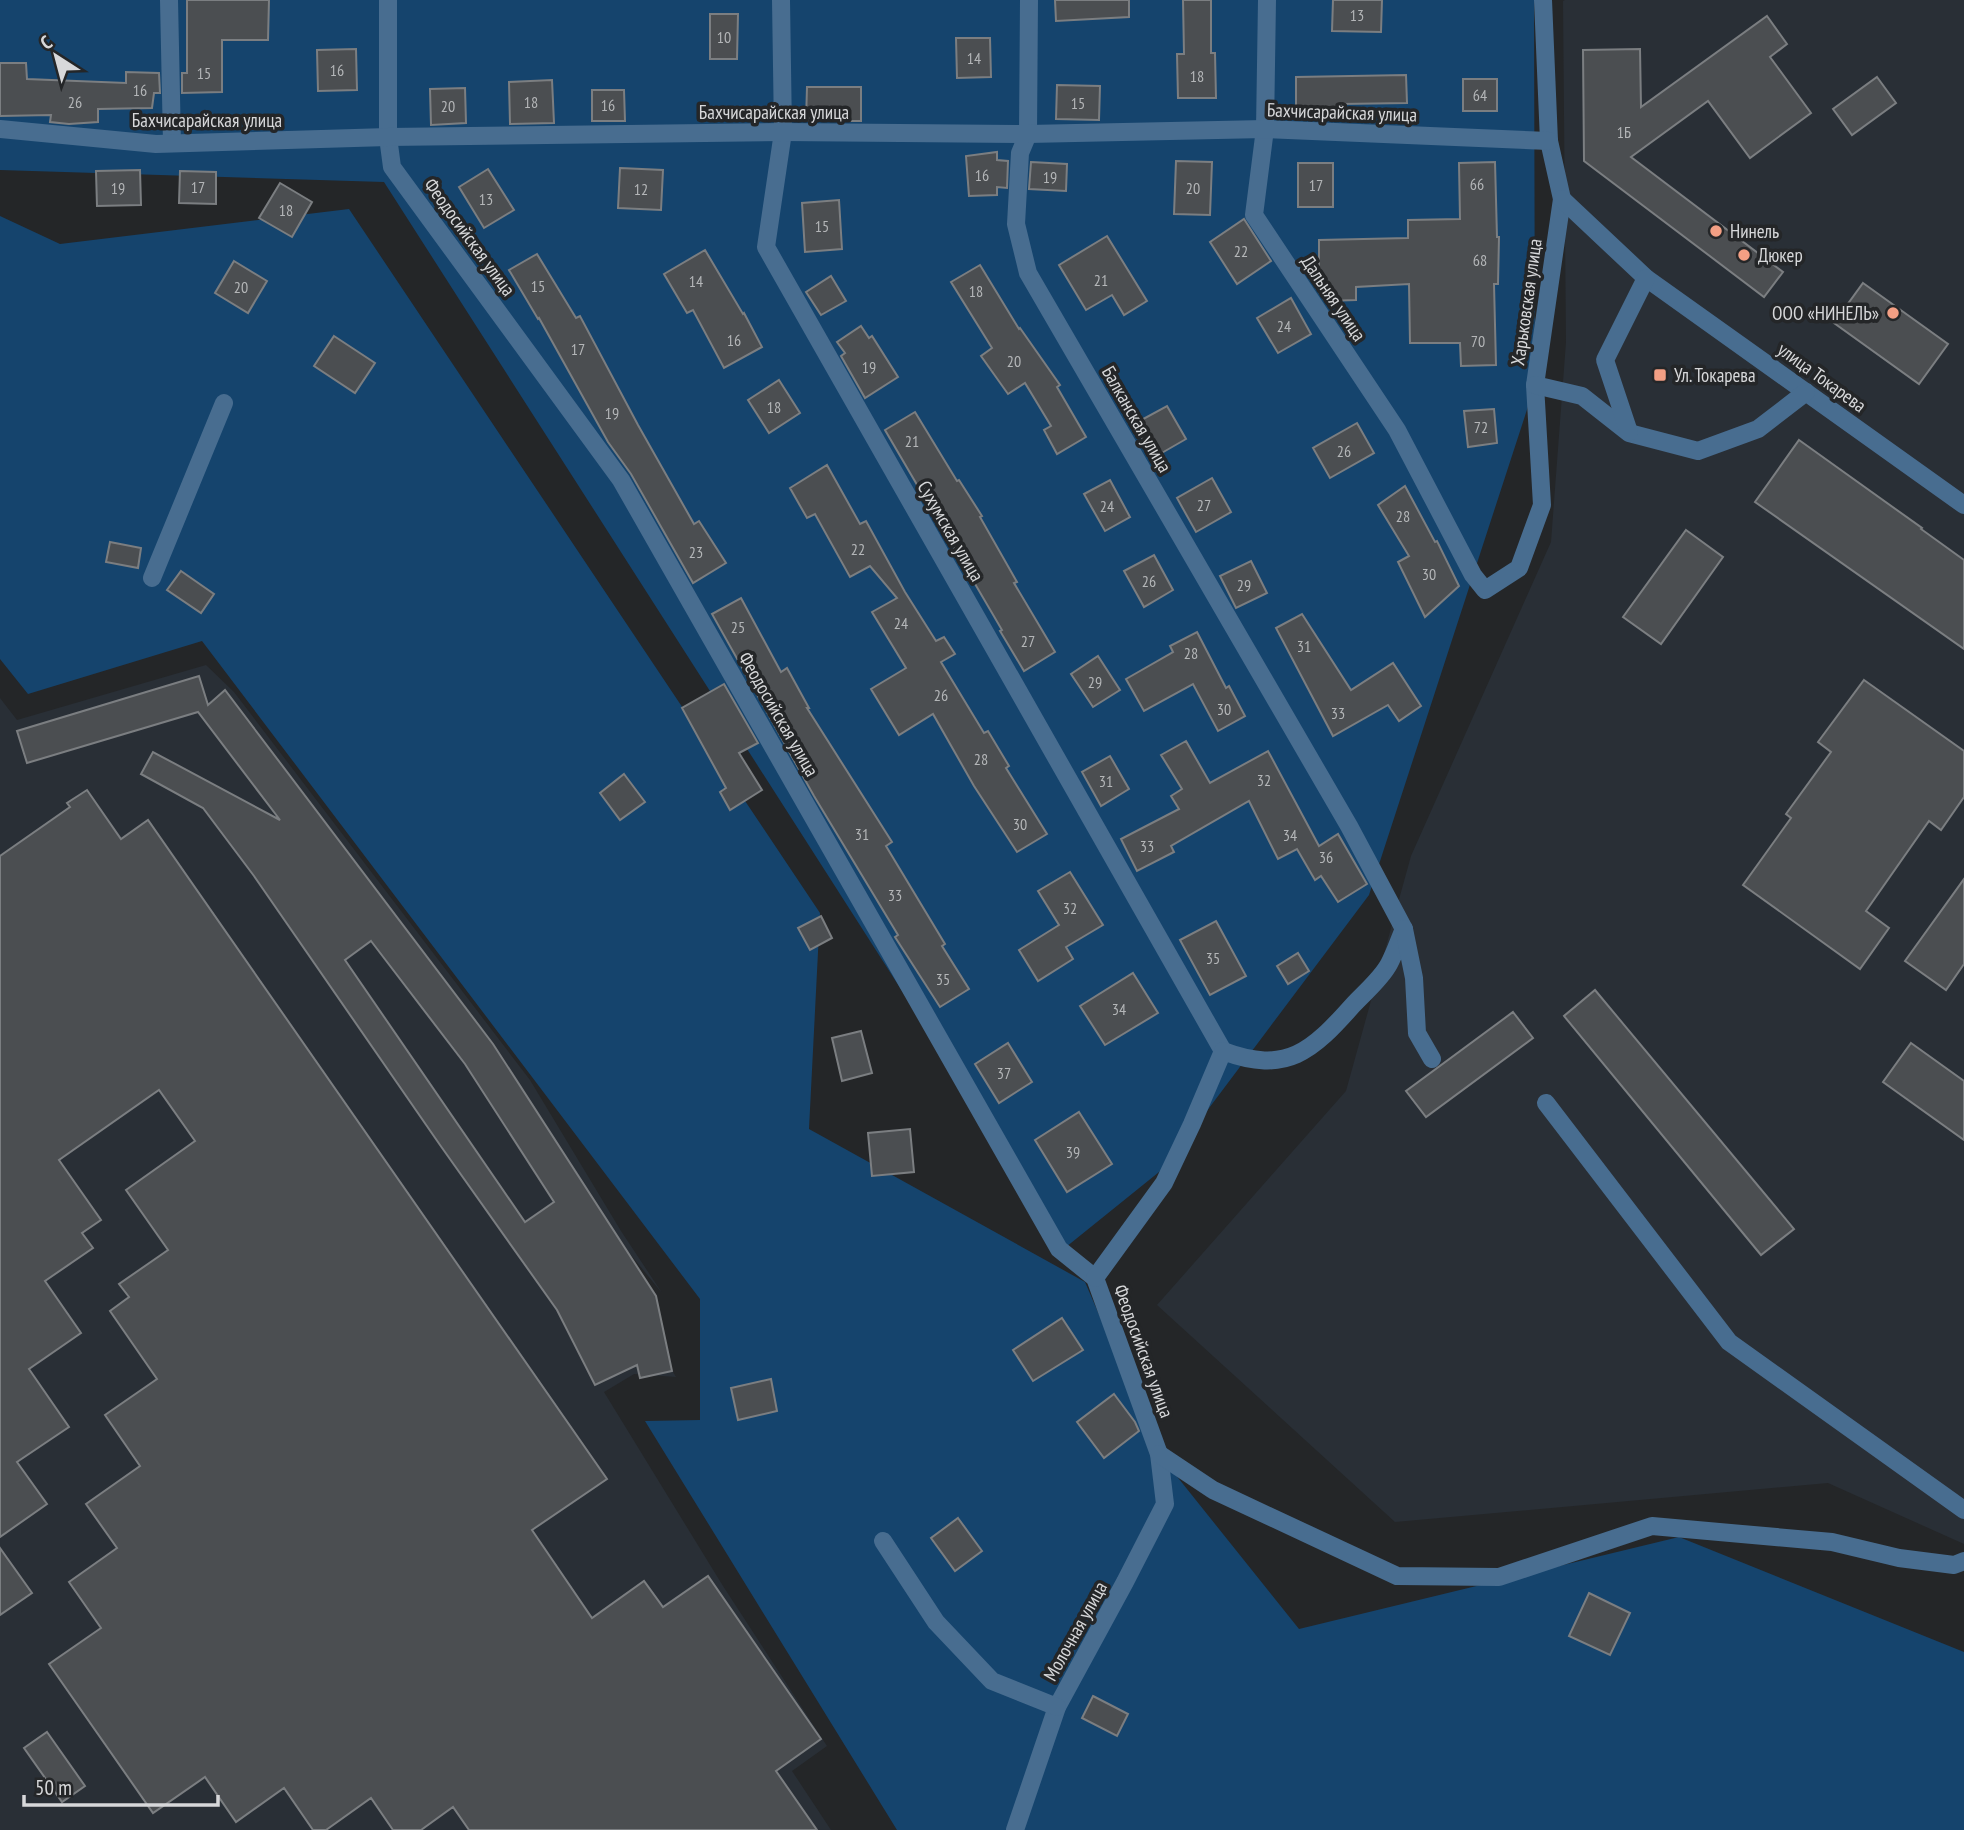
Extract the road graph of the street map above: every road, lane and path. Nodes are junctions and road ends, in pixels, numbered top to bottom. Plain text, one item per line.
1 (169, 0) edge
2 (388, 0) edge
3 (781, 0) edge
4 (1029, 0) edge
5 (1267, 0) edge
6 (1543, 0) edge
7 (0, 129) edge
8 (1265, 129) junction
9 (783, 132) junction
10 (1028, 134) junction
11 (388, 138) junction
12 (1549, 141) junction
13 (172, 144) junction
14 (1562, 199) junction
15 (1646, 278) junction
16 (1535, 385) junction
17 (1806, 392) junction
18 (224, 403) dead end
19 (1629, 433) junction
20 (1964, 505) edge
21 (152, 578) dead end
22 (1485, 590) joint
23 (1404, 929) junction
24 (1223, 1051) junction
25 (1432, 1059) dead end
26 (1546, 1103) dead end
27 (1095, 1278) junction
28 (1159, 1454) junction
29 (1964, 1510) edge
30 (883, 1541) dead end
31 (1964, 1561) edge
32 (1057, 1707) junction
33 (1015, 1830) edge

1 - 13 street
2 - 11 street, Феодосийская улица
3 - 9 street, Сухумская улица
4 - 10 street, Балканская улица
5 - 8 street, Дальняя улица
6 - 12 street, Харьковская улица
7 - 13 street, Бахчисарайская улица
8 - 10 street, Бахчисарайская улица
8 - 12 street, Бахчисарайская улица
8 - 22 street, Дальняя улица
9 - 10 street, Бахчисарайская улица
9 - 11 street, Бахчисарайская улица
9 - 24 street, Сухумская улица
10 - 23 street, Балканская улица
11 - 13 street, Бахчисарайская улица
11 - 27 street, Феодосийская улица
12 - 14 street, Харьковская улица
14 - 15 street, улица Токарева
14 - 16 street, Харьковская улица
15 - 17 street, улица Токарева
15 - 19 street
16 - 19 street
16 - 22 street, Харьковская улица
17 - 19 street
17 - 20 street, улица Токарева
18 - 21 street
23 - 24 street
23 - 25 street, Балканская улица
24 - 27 street
26 - 29 street
27 - 28 street, Феодосийская улица
28 - 31 street
28 - 32 street, Молочная улица
30 - 32 street
32 - 33 street, Молочная улица

